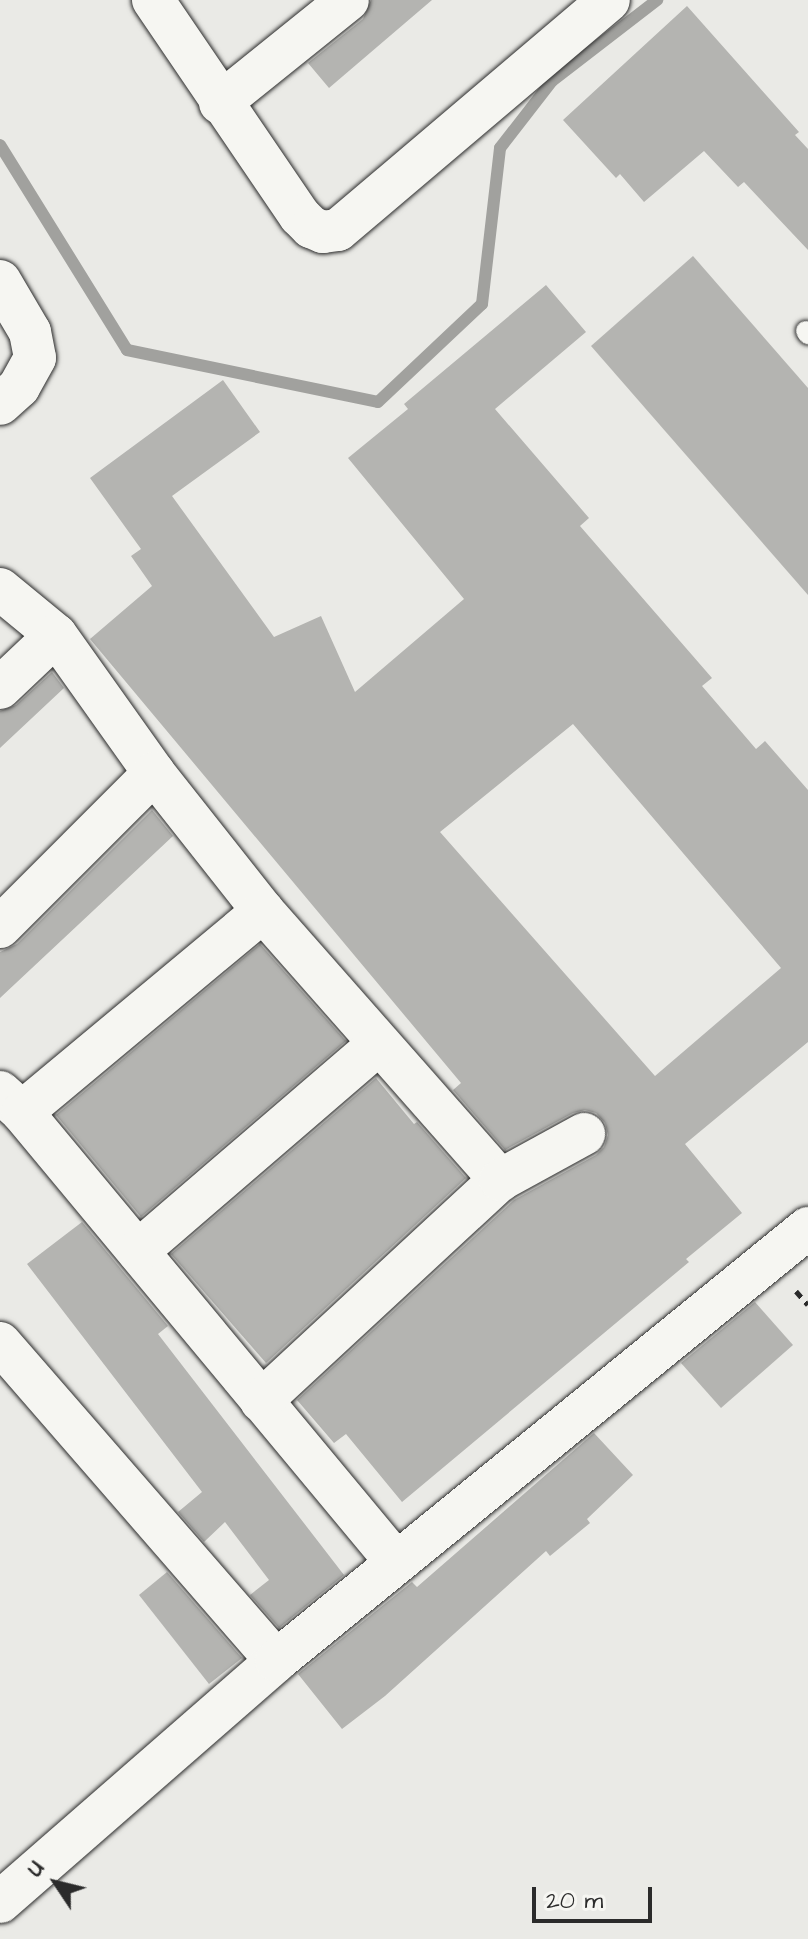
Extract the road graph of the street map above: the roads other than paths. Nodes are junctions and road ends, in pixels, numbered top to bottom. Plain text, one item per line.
1 (153, 0) edge
2 (348, 0) edge
3 (609, 0) edge
4 (220, 103) junction
5 (0, 281) edge
6 (0, 404) edge
7 (0, 589) edge
8 (56, 635) junction
9 (0, 688) edge
10 (154, 773) junction
11 (263, 911) junction
12 (0, 927) edge
13 (379, 1044) junction
14 (11, 1102) edge
15 (584, 1134) dead end
16 (500, 1180) junction
17 (808, 1228) edge
18 (138, 1251) junction
19 (0, 1343) edge
20 (261, 1401) junction
21 (396, 1562) junction
22 (276, 1661) junction
23 (0, 1902) edge

1 - 4 street
2 - 4 street
3 - 4 street
5 - 6 street
7 - 8 street
8 - 9 street
8 - 10 street
10 - 11 street
10 - 12 street
11 - 13 street
11 - 14 street
13 - 16 street
13 - 18 street
14 - 18 street
15 - 16 street
16 - 20 street
17 - 21 street
18 - 20 street
19 - 22 street
20 - 21 street
21 - 22 street
22 - 23 street

